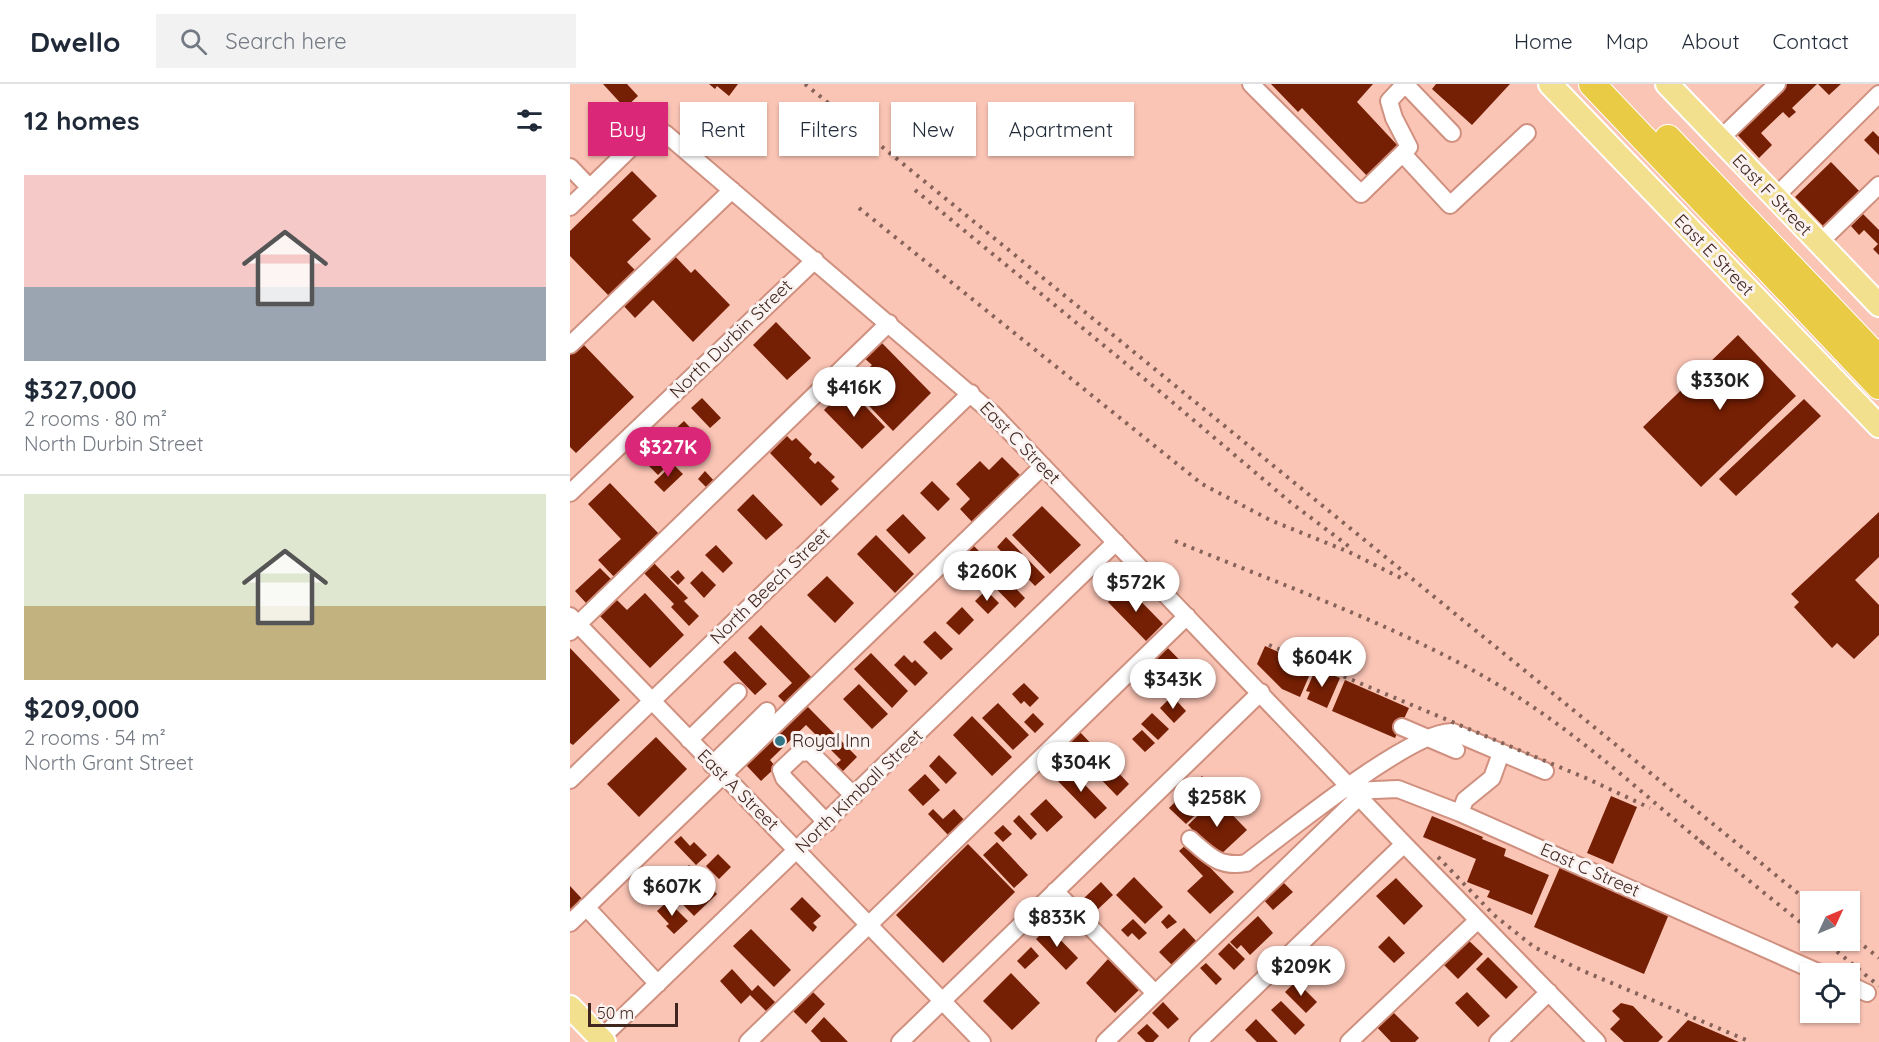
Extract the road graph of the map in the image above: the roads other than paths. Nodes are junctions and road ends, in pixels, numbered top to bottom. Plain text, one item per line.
1 (1251, 84) edge
2 (1550, 84) edge
3 (1592, 84) edge
4 (1616, 84) edge
5 (1777, 84) edge
6 (1404, 85) edge
7 (1670, 85) edge
8 (1879, 94) edge
9 (1452, 133) dead end
10 (1527, 133) dead end
11 (1719, 140) junction
12 (1403, 154) junction
13 (570, 167) edge
14 (1879, 185) edge
15 (590, 188) junction
16 (732, 190) junction
17 (1774, 198) junction
18 (570, 207) edge
19 (1819, 243) junction
20 (815, 260) junction
21 (1876, 296) edge
22 (889, 323) junction
23 (1848, 340) junction
24 (570, 345) edge
25 (1879, 357) edge
26 (1879, 386) edge
27 (1879, 392) edge
28 (971, 393) junction
29 (1879, 426) edge
30 (1043, 466) junction
31 (570, 493) edge
32 (1116, 542) junction
33 (1187, 616) junction
34 (573, 624) edge
35 (738, 692) dead end
36 (1261, 692) junction
37 (650, 700) junction
38 (767, 711) dead end
39 (1402, 727) dead end
40 (1427, 738) junction
41 (688, 740) junction
42 (1456, 750) dead end
43 (1501, 753) junction
44 (718, 770) junction
45 (1545, 771) dead end
46 (570, 780) edge
47 (1353, 792) junction
48 (854, 796) junction
49 (1460, 813) junction
50 (827, 823) junction
51 (1191, 839) dead end
52 (1404, 844) junction
53 (798, 850) junction
54 (606, 888) junction
55 (1055, 891) junction
56 (586, 908) junction
57 (1478, 920) junction
58 (570, 923) edge
59 (601, 923) junction
60 (868, 924) junction
61 (1800, 964) edge
62 (658, 984) junction
63 (1860, 989) edge
64 (1549, 992) junction
65 (1155, 993) junction
66 (1868, 993) dead end
67 (943, 1001) junction
68 (570, 1007) edge
69 (601, 1041) edge
70 (748, 1042) edge
71 (900, 1042) edge
72 (982, 1042) edge
73 (1105, 1042) edge
74 (1198, 1042) edge
75 (1349, 1042) edge
76 (1498, 1042) edge
77 (1597, 1042) edge

1 - 12 street
2 - 29 main road, East E Street
3 - 23 highway
4 - 23 highway
5 - 11 street
6 - 9 street
6 - 12 street
7 - 11 main road, East F Street
8 - 17 street
10 - 12 street
11 - 17 main road, East F Street
13 - 15 street
14 - 19 street
15 - 16 street, East C Street
15 - 18 street
16 - 20 street, East C Street
16 - 24 street
17 - 19 main road, East F Street
19 - 21 main road, East F Street
20 - 22 street, East C Street
20 - 31 street, North Durbin Street
22 - 28 street, East C Street
22 - 34 street
23 - 25 highway
23 - 26 highway
23 - 27 highway
28 - 30 street, East C Street
28 - 37 street, North Beech Street
30 - 32 street, East C Street
30 - 44 street
32 - 33 street, East C Street
32 - 48 street, North Kimball Street
33 - 36 street, East C Street
33 - 60 street
34 - 37 street, East A Street
35 - 41 street
36 - 47 street, East C Street
36 - 55 street
37 - 41 street, East A Street
37 - 46 street, North Beech Street
38 - 44 street
39 - 40 street
40 - 42 street
40 - 43 street
40 - 47 street
41 - 44 street, East A Street
43 - 45 street
43 - 49 street
44 - 53 street, East A Street
44 - 54 street
47 - 49 street, East C Street
47 - 51 street
47 - 52 street, East C Street
47 - 65 street
48 - 50 street, North Kimball Street
48 - 50 street
49 - 61 street, East C Street
50 - 53 street, North Kimball Street
52 - 57 street, East C Street
52 - 74 street
53 - 60 street, East A Street
53 - 62 street, North Kimball Street
54 - 56 street
54 - 59 street
55 - 65 street
55 - 67 street
56 - 58 street
56 - 59 street
57 - 64 street, East C Street
57 - 75 street
59 - 62 street
60 - 67 street, East A Street
60 - 70 street
62 - 69 street, North Kimball Street
63 - 66 street
64 - 76 street
64 - 77 street, East C Street
65 - 73 street
67 - 71 street
67 - 72 street, East A Street
68 - 69 main road

